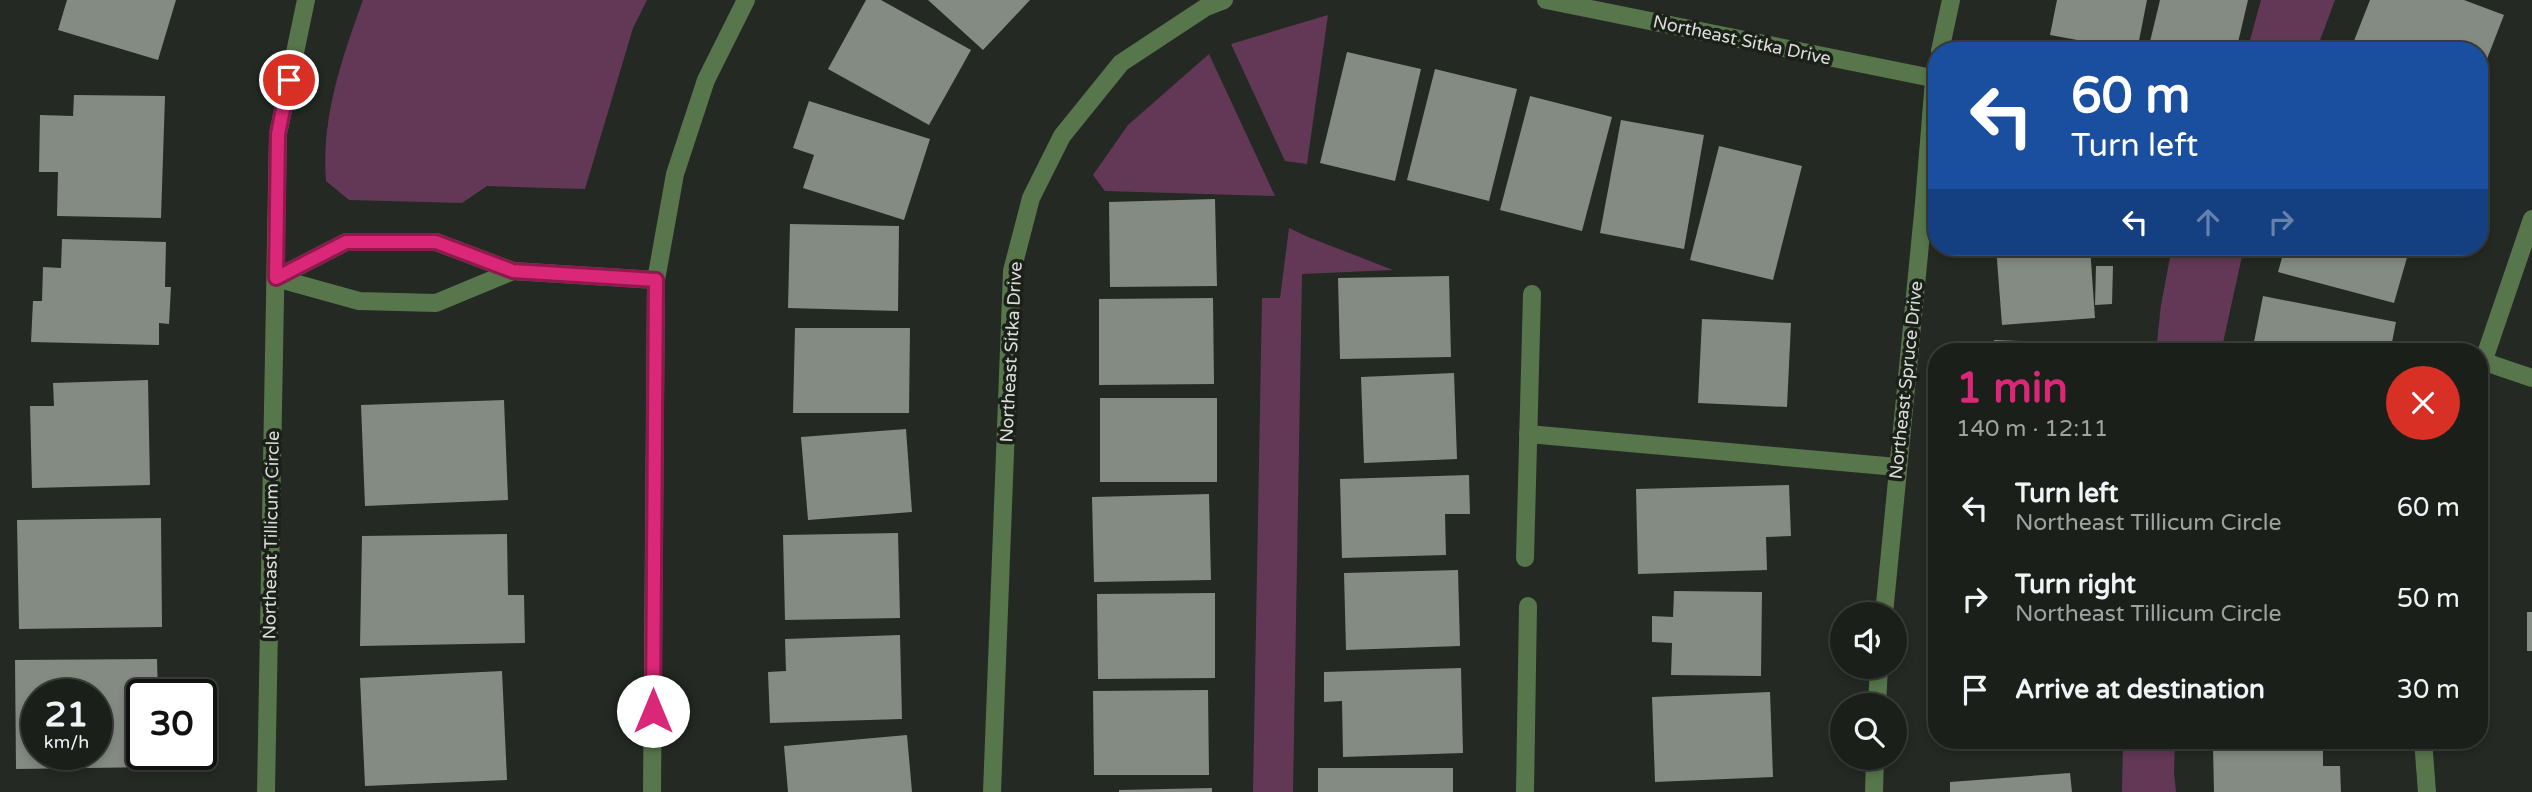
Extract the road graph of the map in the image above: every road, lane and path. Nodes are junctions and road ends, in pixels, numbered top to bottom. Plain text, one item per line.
1 (306, 0) edge
2 (746, 0) edge
3 (1224, 0) edge
4 (1546, 0) edge
5 (1951, 0) edge
6 (1942, 42) edge
7 (1928, 72) edge
8 (1928, 160) edge
9 (2532, 219) edge
10 (513, 271) junction
11 (276, 278) junction
12 (656, 280) junction
13 (1532, 294) dead end
14 (2488, 346) edge
15 (2488, 368) edge
16 (2532, 378) edge
17 (1528, 433) junction
18 (1897, 467) junction
19 (1525, 558) dead end
20 (1885, 602) edge
21 (1528, 606) dead end
22 (2424, 749) edge
23 (1875, 770) edge
24 (266, 792) edge
25 (652, 792) edge
26 (992, 792) edge
27 (1525, 792) edge
28 (1874, 792) edge
29 (2427, 792) edge

1 - 11 street, Northeast Tillicum Circle
2 - 12 street
3 - 26 street, Northeast Sitka Drive
4 - 7 street, Northeast Sitka Drive
5 - 6 street
8 - 18 street, Northeast Spruce Drive
9 - 14 street
10 - 11 street
10 - 11 street
10 - 12 street
11 - 24 street, Northeast Tillicum Circle
12 - 25 street
13 - 17 street
15 - 16 street
17 - 18 street
17 - 19 street
18 - 20 street, Northeast Spruce Drive
21 - 27 street
22 - 29 street
23 - 28 street

